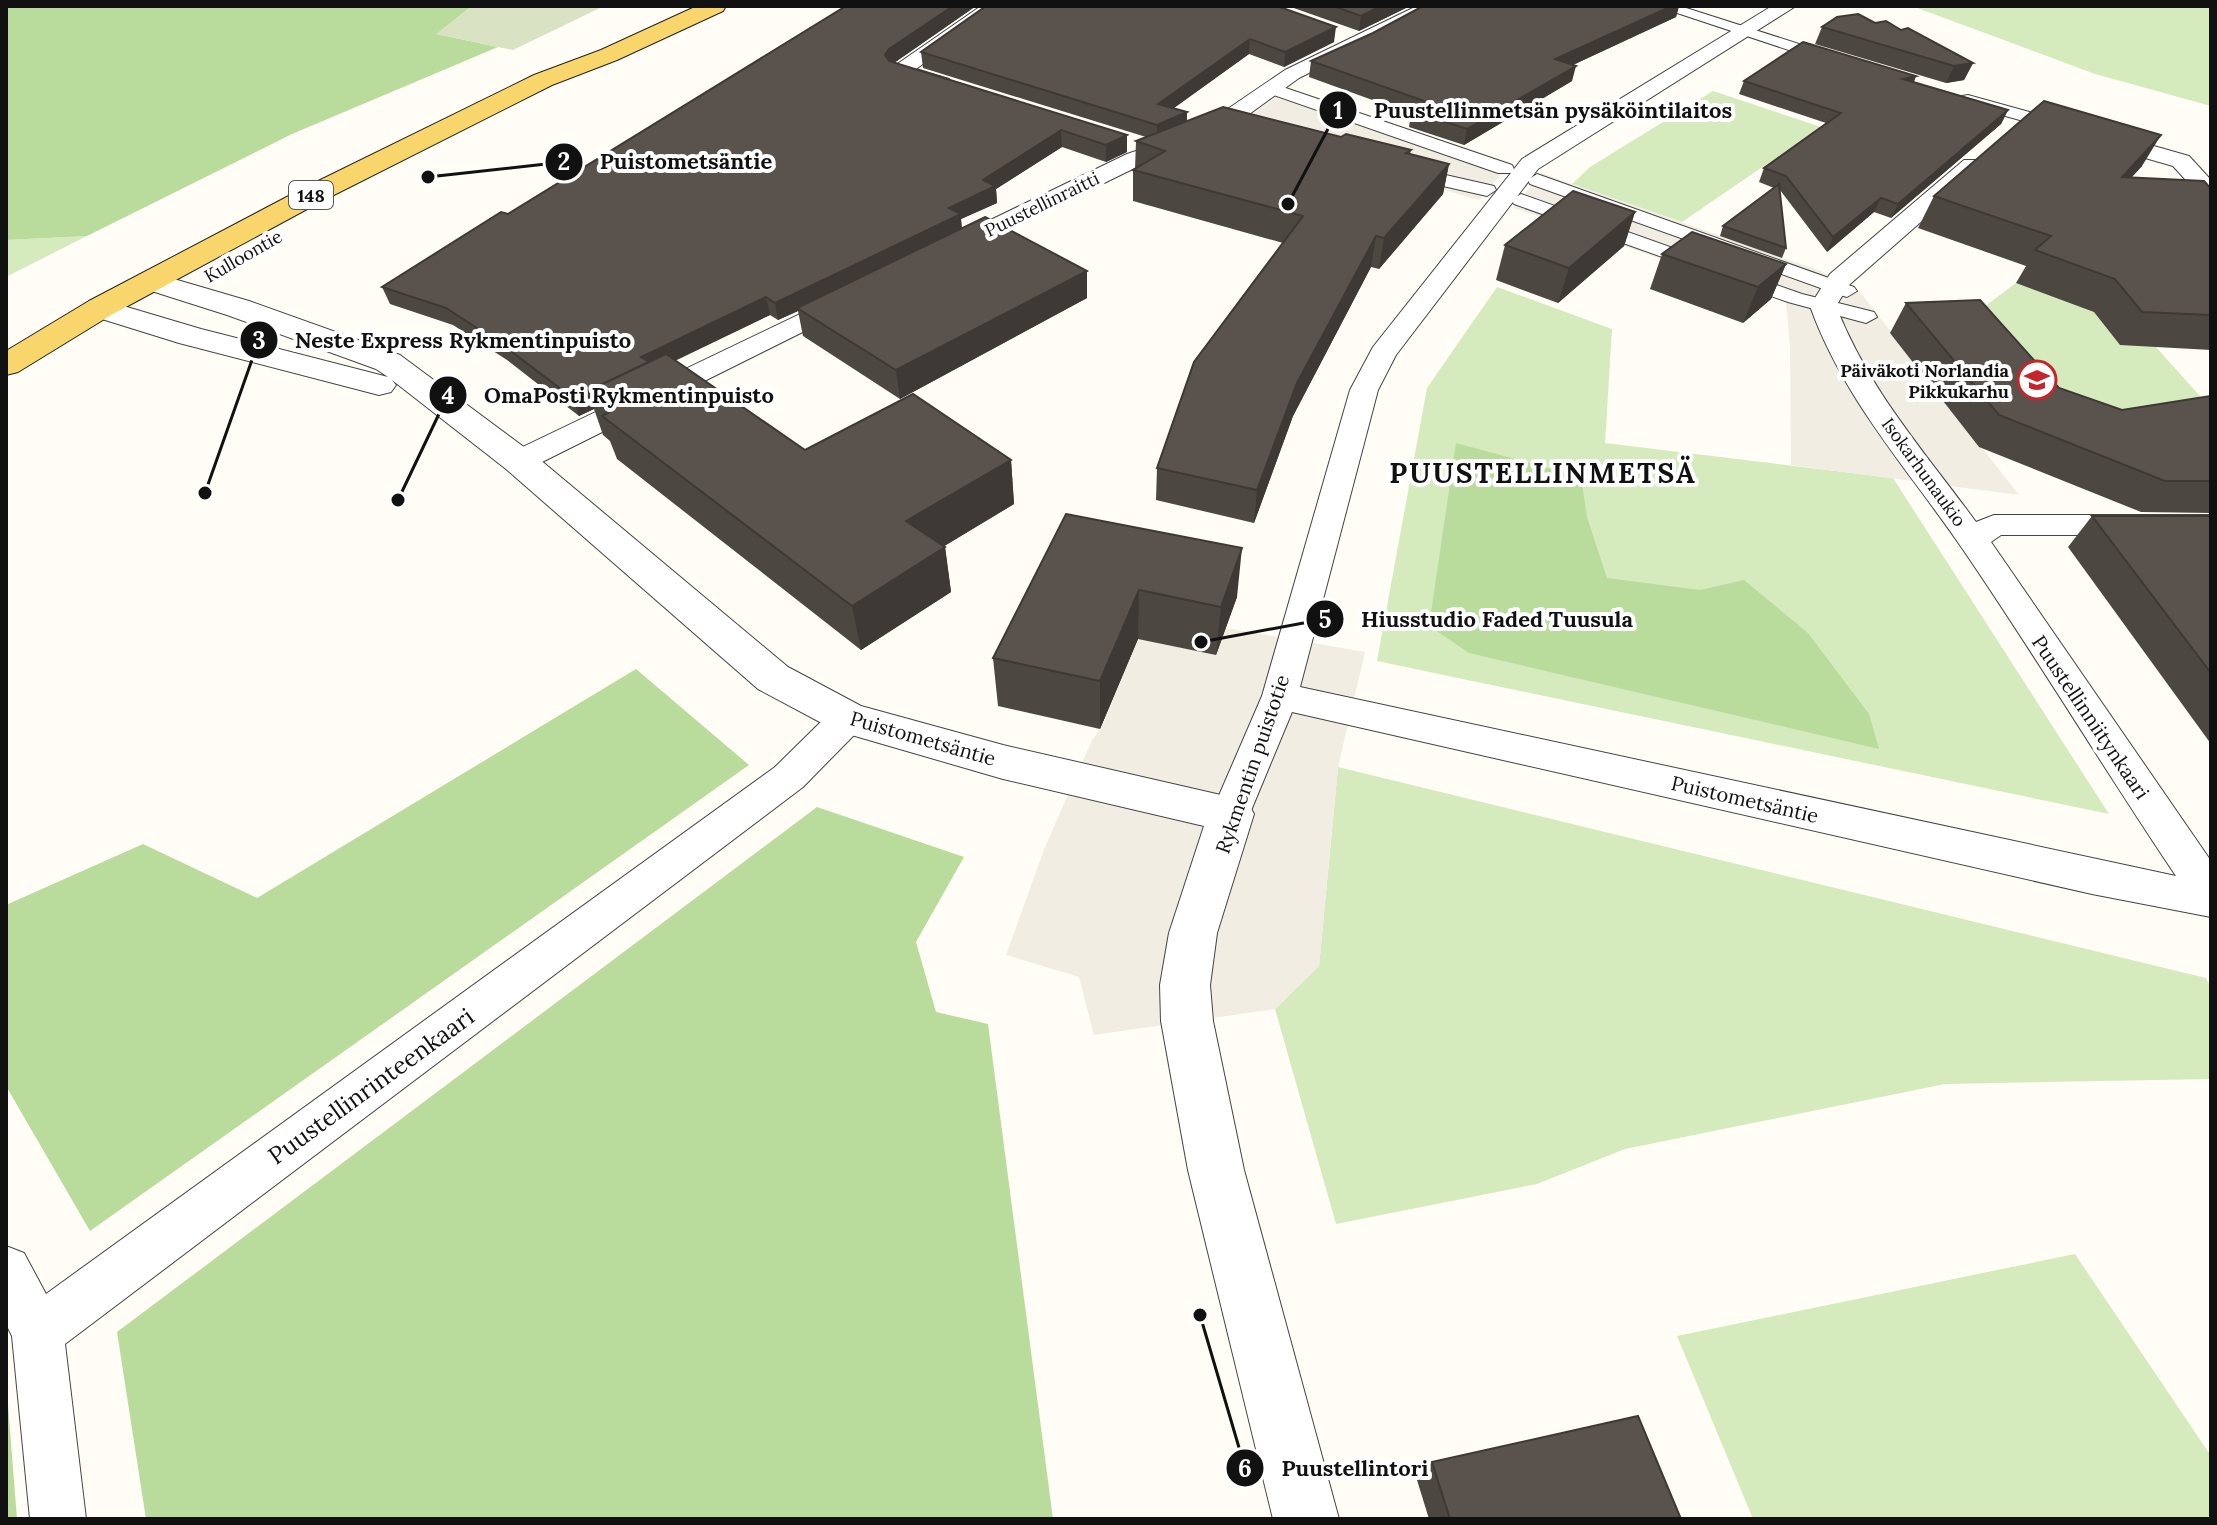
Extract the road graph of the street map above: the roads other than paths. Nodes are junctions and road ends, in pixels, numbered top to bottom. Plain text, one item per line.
1 (715, 6) edge
2 (994, 6) edge
3 (1432, 6) edge
4 (1664, 6) edge
5 (1786, 6) edge
6 (1333, 31) edge
7 (1744, 32) junction
8 (1362, 42) junction
9 (609, 55) junction
10 (1858, 67) edge
11 (1271, 88) junction
12 (959, 89) edge
13 (1946, 93) edge
14 (2034, 119) joint
15 (1218, 126) junction
16 (2073, 130) edge
17 (1249, 133) edge
18 (1119, 138) edge
19 (1157, 151) junction
20 (1395, 169) edge
21 (1505, 169) dead end
22 (1537, 180) dead end
23 (1487, 190) dead end
24 (2211, 194) edge
25 (1521, 200) dead end
26 (936, 256) edge
27 (150, 281) junction
28 (864, 291) edge
29 (1836, 291) junction
30 (181, 292) junction
31 (100, 308) junction
32 (1866, 317) dead end
33 (135, 319) junction
34 (6, 365) edge
35 (6, 392) edge
36 (433, 393) junction
37 (519, 461) junction
38 (2211, 525) edge
39 (1973, 539) junction
40 (1280, 696) junction
41 (848, 718) junction
42 (1231, 814) junction
43 (2211, 894) edge
44 (2211, 900) edge
45 (6, 1271) edge
46 (38, 1332) junction
47 (58, 1519) edge
48 (1306, 1519) edge

1 - 9 main road, Kulloontie / 148
2 - 12 street
3 - 8 street, Puustellinraitti
4 - 7 street
5 - 7 street, Rykmentin puistotie
6 - 8 street
7 - 10 street
7 - 40 street, Rykmentin puistotie
8 - 11 street, Puustellinraitti
9 - 27 main road, Kulloontie / 148
9 - 30 main road, Kulloontie / 148
11 - 15 street, Puustellinraitti
11 - 21 street
13 - 14 street
14 - 29 street
15 - 17 street
15 - 19 street, Puustellinraitti
16 - 24 street
18 - 19 street
19 - 26 street, Puustellinraitti
20 - 23 street
22 - 29 street
25 - 29 street
27 - 30 street, Puistometsäntie
27 - 31 main road, Kulloontie / 148
28 - 37 street
29 - 32 street
29 - 39 street, Isokarhunaukio
30 - 33 main road, Kulloontie / 148
30 - 36 street, Puistometsäntie
31 - 33 street, Puistometsäntie
31 - 34 main road, Kulloontie / 148
33 - 35 main road, Kulloontie / 148
33 - 36 street, Puistometsäntie
36 - 37 street, Puistometsäntie
37 - 41 street, Puistometsäntie
38 - 39 street
39 - 43 street, Puustellinniitynkaari
40 - 42 street, Rykmentin puistotie
40 - 44 street, Puistometsäntie
41 - 42 street, Puistometsäntie
41 - 46 street, Puustellinrinteenkaari
42 - 48 street, Rykmentin puistotie
45 - 46 street
46 - 47 street

